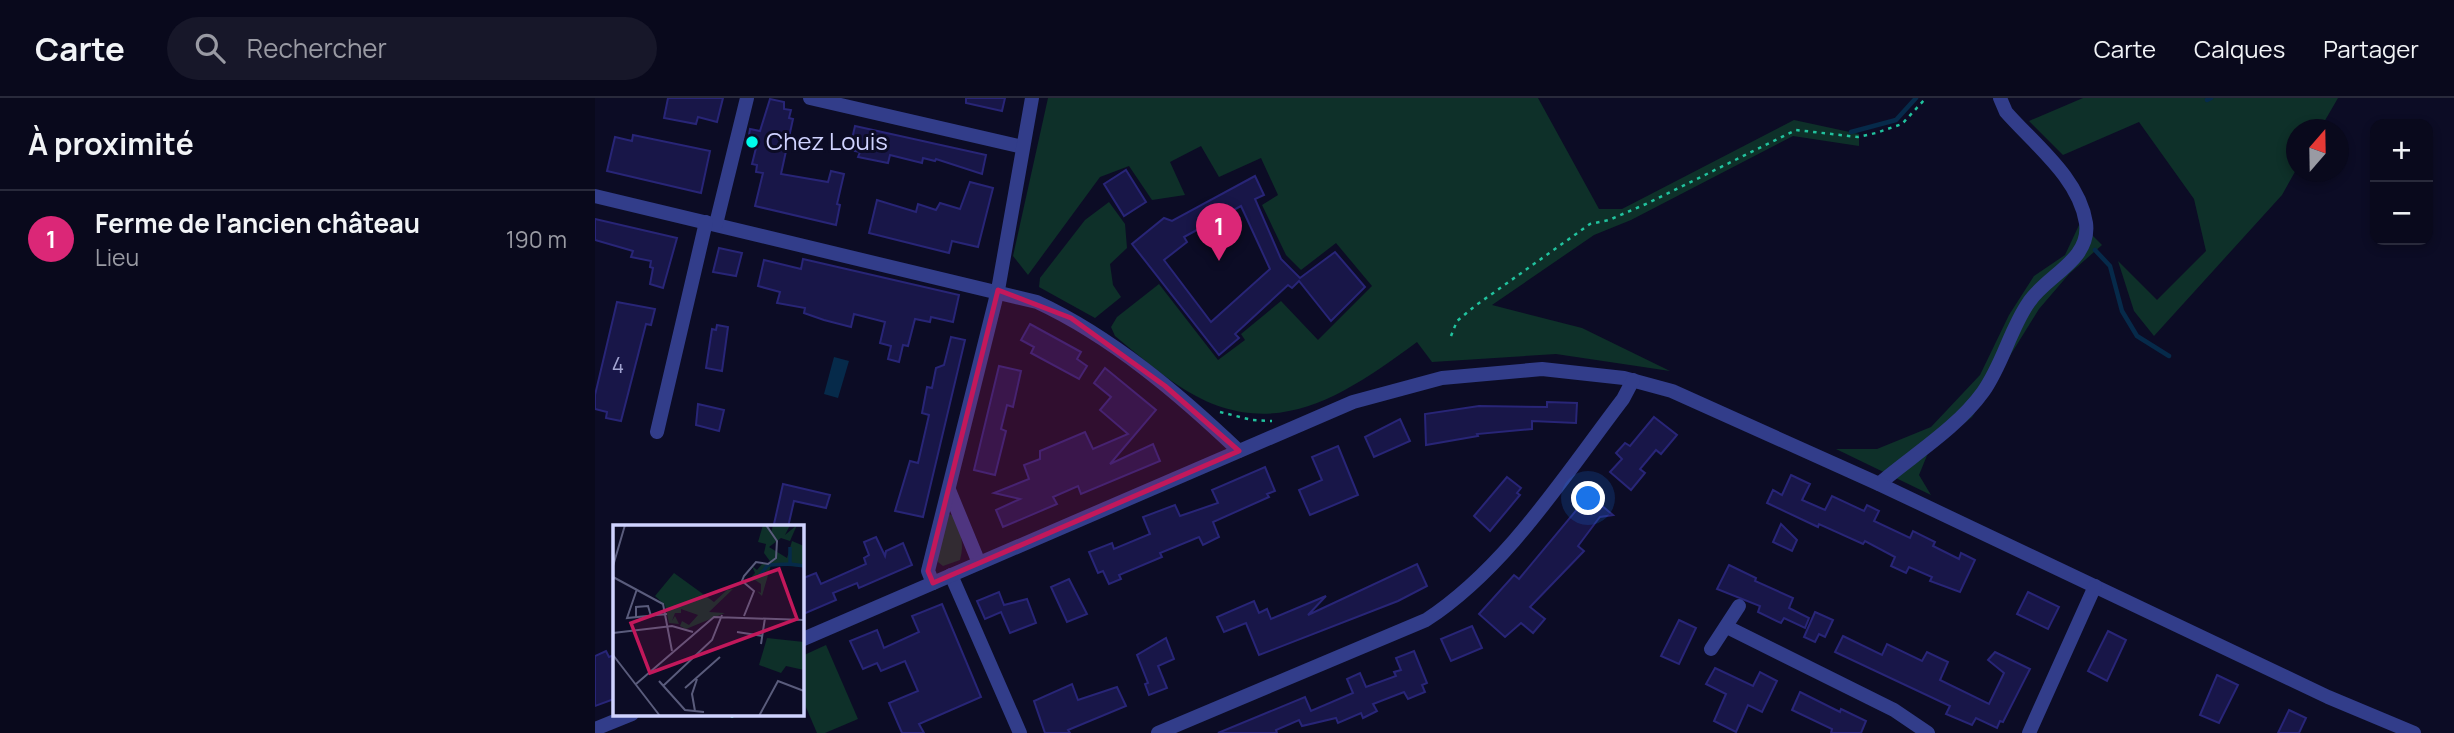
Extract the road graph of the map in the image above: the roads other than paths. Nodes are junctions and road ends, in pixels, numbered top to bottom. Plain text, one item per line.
1 (747, 98) edge
2 (810, 98) edge
3 (1032, 98) edge
4 (2000, 98) edge
5 (835, 101) edge
6 (1023, 147) junction
7 (595, 196) edge
8 (711, 223) junction
9 (998, 290) junction
10 (1633, 380) junction
11 (657, 432) dead end
12 (1239, 451) junction
13 (1879, 484) junction
14 (949, 490) junction
15 (979, 563) junction
16 (951, 575) junction
17 (933, 583) junction
18 (2095, 586) junction
19 (1739, 606) dead end
20 (1727, 627) junction
21 (803, 639) edge
22 (1711, 649) dead end
23 (627, 716) edge
24 (595, 729) edge
25 (1020, 733) edge
26 (1158, 733) edge
27 (1928, 733) edge
28 (2029, 733) edge
29 (2414, 733) edge

1 - 8 street
2 - 5 street
3 - 6 street
4 - 13 street
5 - 6 street
6 - 9 street
7 - 8 street
8 - 9 street
8 - 11 street
9 - 12 street
9 - 14 street
10 - 12 street
10 - 13 street
10 - 26 street
12 - 15 street
13 - 18 street
14 - 15 street
14 - 17 street
15 - 16 street
16 - 17 street
16 - 25 street
17 - 21 street
18 - 28 street
18 - 29 street
19 - 20 street
20 - 22 street
20 - 27 street
23 - 24 street

